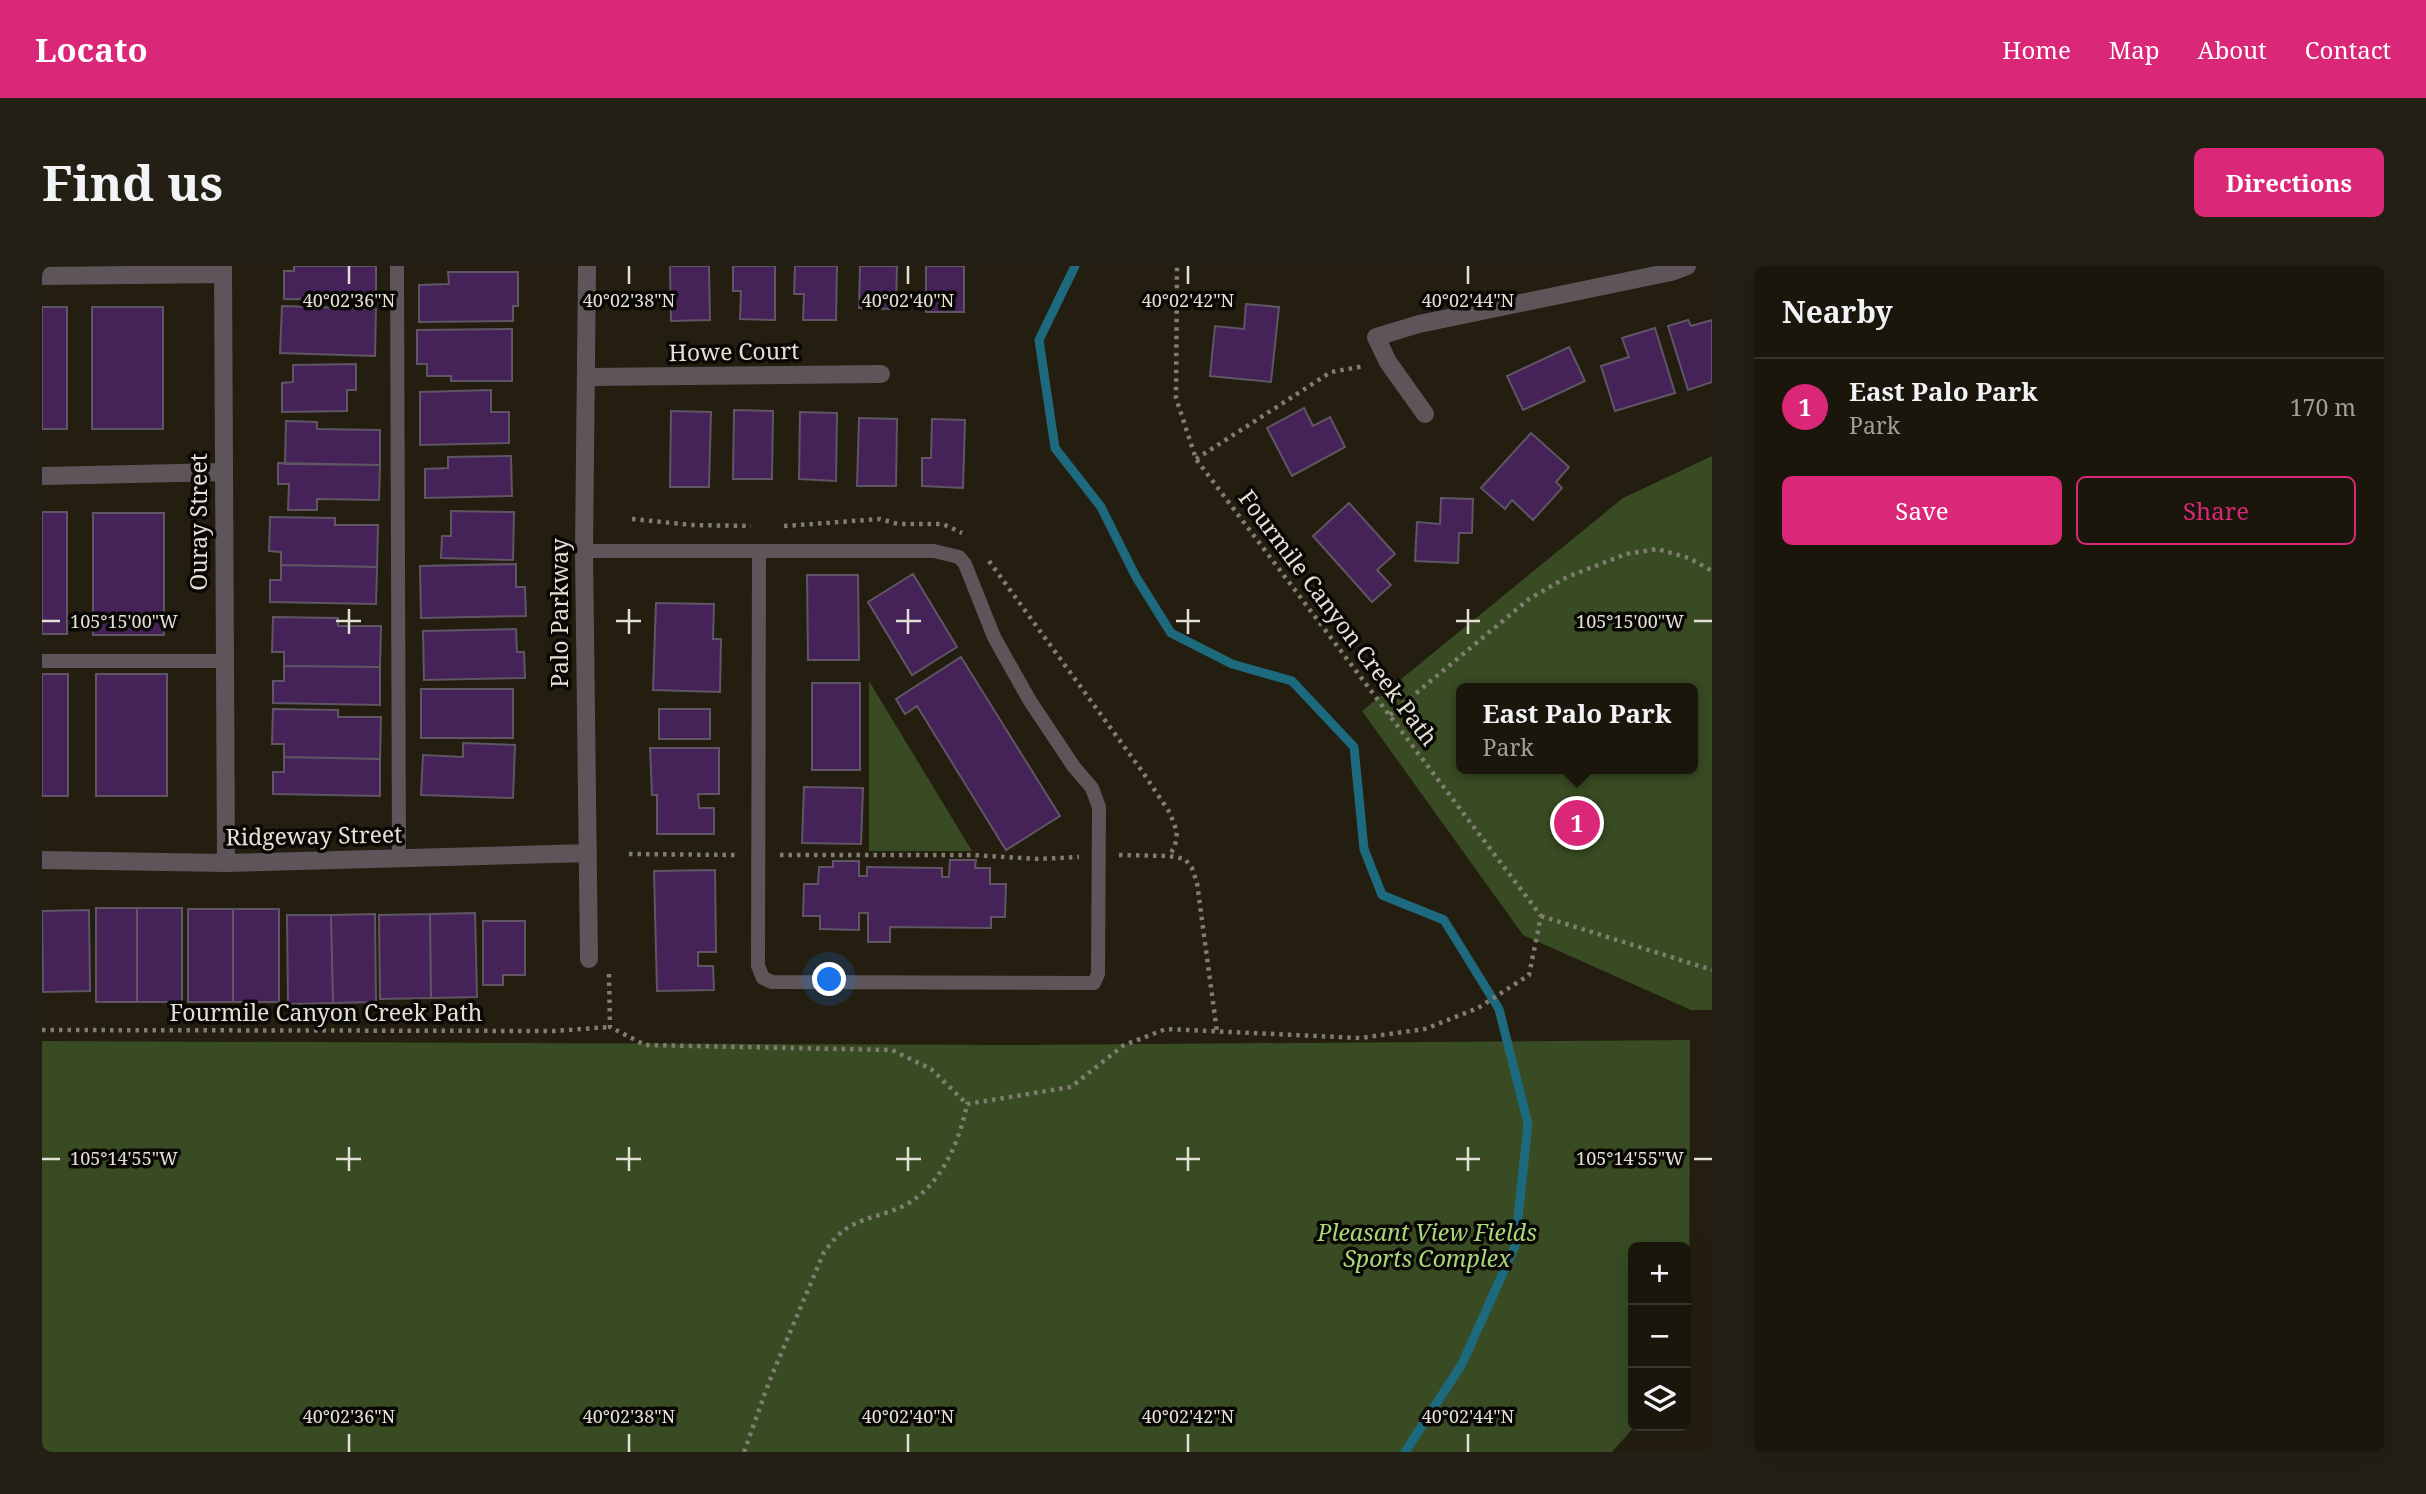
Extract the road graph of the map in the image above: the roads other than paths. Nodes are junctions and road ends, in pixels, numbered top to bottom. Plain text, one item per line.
1 (397, 266) edge
2 (587, 266) edge
3 (1687, 266) edge
4 (223, 270) edge
5 (42, 276) edge
6 (881, 374) dead end
7 (587, 377) junction
8 (1425, 414) dead end
9 (224, 472) junction
10 (42, 476) edge
11 (584, 551) junction
12 (759, 551) junction
13 (42, 661) edge
14 (225, 661) junction
15 (588, 853) junction
16 (399, 858) junction
17 (42, 860) edge
18 (226, 863) junction
19 (589, 959) road end

1 - 16 lane
2 - 7 street, Palo Parkway
3 - 8 street
4 - 5 street
4 - 9 street, Ouray Street
6 - 7 street, Howe Court
7 - 11 street, Palo Parkway
9 - 10 street
9 - 14 street, Ouray Street
11 - 12 lane
11 - 15 street, Palo Parkway
12 - 12 lane
13 - 14 lane
14 - 18 street, Ouray Street
15 - 16 street, Ridgeway Street
15 - 19 street, Palo Parkway
16 - 18 street, Ridgeway Street
17 - 18 street, Ridgeway Street

